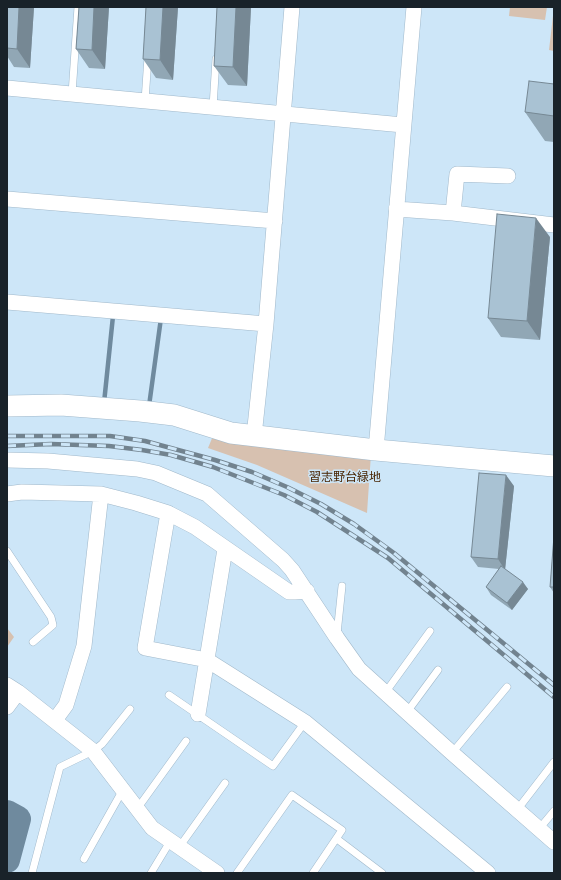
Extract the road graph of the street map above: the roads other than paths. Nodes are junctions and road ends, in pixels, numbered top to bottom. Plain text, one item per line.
1 (78, 7) edge
2 (292, 7) edge
3 (414, 7) edge
4 (148, 52) edge
5 (216, 54) edge
6 (7, 92) edge
7 (72, 94) junction
8 (145, 101) junction
9 (213, 107) junction
10 (284, 113) junction
11 (403, 125) junction
12 (508, 176) dead end
13 (7, 199) edge
14 (396, 209) junction
15 (453, 213) junction
16 (275, 221) junction
17 (554, 225) edge
18 (7, 302) edge
19 (266, 324) junction
20 (7, 406) edge
21 (254, 436) junction
22 (376, 450) junction
23 (7, 460) edge
24 (554, 466) edge
25 (7, 494) edge
26 (102, 494) junction
27 (168, 513) junction
28 (225, 549) junction
29 (7, 551) edge
30 (342, 586) dead end
31 (307, 591) junction
32 (430, 631) dead end
33 (337, 638) junction
34 (33, 642) dead end
35 (207, 660) junction
36 (438, 670) dead end
37 (507, 687) dead end
38 (13, 688) edge
39 (385, 693) junction
40 (169, 696) dead end
41 (7, 707) edge
42 (130, 709) dead end
43 (407, 712) junction
44 (198, 714) junction
45 (55, 720) junction
46 (305, 722) junction
47 (186, 741) dead end
48 (93, 751) junction
49 (452, 753) junction
50 (554, 762) edge
51 (225, 782) dead end
52 (124, 790) junction
53 (137, 809) junction
54 (517, 810) junction
55 (554, 811) edge
56 (539, 829) junction
57 (337, 839) junction
58 (554, 842) edge
59 (175, 843) junction
60 (84, 859) dead end
61 (32, 873) edge
62 (151, 873) edge
63 (217, 873) edge
64 (237, 873) edge
65 (313, 873) edge
66 (382, 873) edge
67 (488, 873) edge

1 - 7 lane
2 - 10 street
3 - 11 street
4 - 8 lane
5 - 9 lane
6 - 7 street
7 - 8 street
8 - 9 street
9 - 10 street
10 - 11 street
10 - 16 street
11 - 14 street
12 - 15 street
13 - 16 street
14 - 15 street
14 - 22 street
15 - 17 street
16 - 19 street
18 - 19 street
19 - 21 street
20 - 21 street
21 - 22 street
22 - 24 street
23 - 31 street
25 - 26 street
26 - 27 street
26 - 45 street
27 - 28 street
27 - 35 street
28 - 31 street
28 - 35 street
29 - 34 lane
30 - 33 lane
31 - 33 street
32 - 39 lane
33 - 39 street
35 - 44 street
35 - 46 street
36 - 43 lane
37 - 49 lane
38 - 41 street
38 - 45 street
39 - 43 street
40 - 44 lane
42 - 48 lane
43 - 49 street
44 - 46 lane
45 - 48 street
46 - 67 street
47 - 53 lane
48 - 52 street
48 - 61 lane
49 - 54 street
50 - 54 lane
51 - 59 lane
52 - 53 street
52 - 60 lane
53 - 59 street
54 - 56 street
55 - 56 lane
56 - 58 street
57 - 64 lane
57 - 65 lane
57 - 66 lane
59 - 62 lane
59 - 63 street

